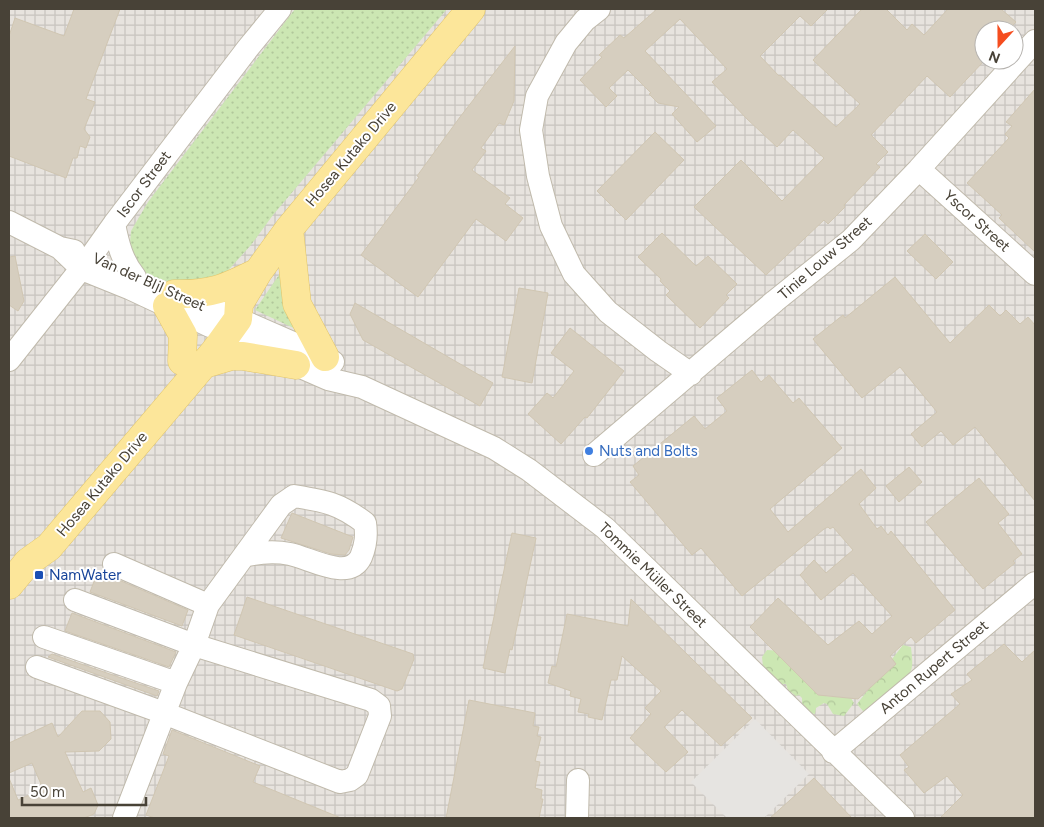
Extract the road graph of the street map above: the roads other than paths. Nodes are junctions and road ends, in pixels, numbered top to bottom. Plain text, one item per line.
1 (280, 9) edge
2 (471, 9) edge
3 (599, 9) edge
4 (1035, 41) edge
5 (919, 169) junction
6 (9, 222) edge
7 (114, 224) junction
8 (289, 229) junction
9 (87, 262) junction
10 (258, 272) junction
11 (1035, 274) edge
12 (135, 277) junction
13 (170, 300) junction
14 (227, 319) junction
15 (325, 357) junction
16 (9, 360) edge
17 (193, 362) junction
18 (296, 365) junction
19 (691, 374) junction
20 (362, 387) junction
21 (594, 455) dead end
22 (244, 556) junction
23 (114, 564) dead end
24 (1035, 583) edge
25 (9, 585) edge
26 (75, 600) dead end
27 (208, 605) junction
28 (44, 637) dead end
29 (194, 645) junction
30 (37, 667) dead end
31 (176, 683) junction
32 (164, 713) junction
33 (833, 752) junction
34 (578, 780) dead end
35 (124, 818) edge
36 (578, 818) edge
37 (903, 818) edge

1 - 7 street, Iscor Street
2 - 8 main road, Hosea Kutako Drive
3 - 19 street
4 - 5 street, Tinie Louw Street
5 - 11 street, Yscor Street
5 - 19 street, Tinie Louw Street
6 - 9 street, Van der BIjl Street
7 - 9 street, Iscor Street
7 - 12 street
8 - 10 main road, Hosea Kutako Drive
8 - 15 main road
9 - 12 street, Van der BIjl Street
9 - 13 street, Van der BIjl Street
9 - 16 street, Iscor Street
10 - 13 main road
10 - 14 main road, Hosea Kutako Drive
12 - 13 street, Van der BIjl Street
13 - 14 street, Van der BIjl Street
13 - 17 main road
14 - 15 street, Tommie Müller Street
14 - 17 main road, Hosea Kutako Drive
14 - 18 street, Tommie Müller Street
15 - 20 street, Tommie Müller Street
17 - 18 main road
17 - 25 main road, Hosea Kutako Drive
18 - 20 street, Tommie Müller Street
19 - 21 street, Tinie Louw Street
20 - 33 street, Tommie Müller Street
22 - 22 street
22 - 27 street
23 - 27 street
24 - 33 street, Anton Rupert Street
26 - 29 street
27 - 29 street
28 - 31 street
29 - 31 street
29 - 32 street
30 - 32 street
31 - 32 street
32 - 35 street
33 - 37 street, Tommie Müller Street
34 - 36 street

